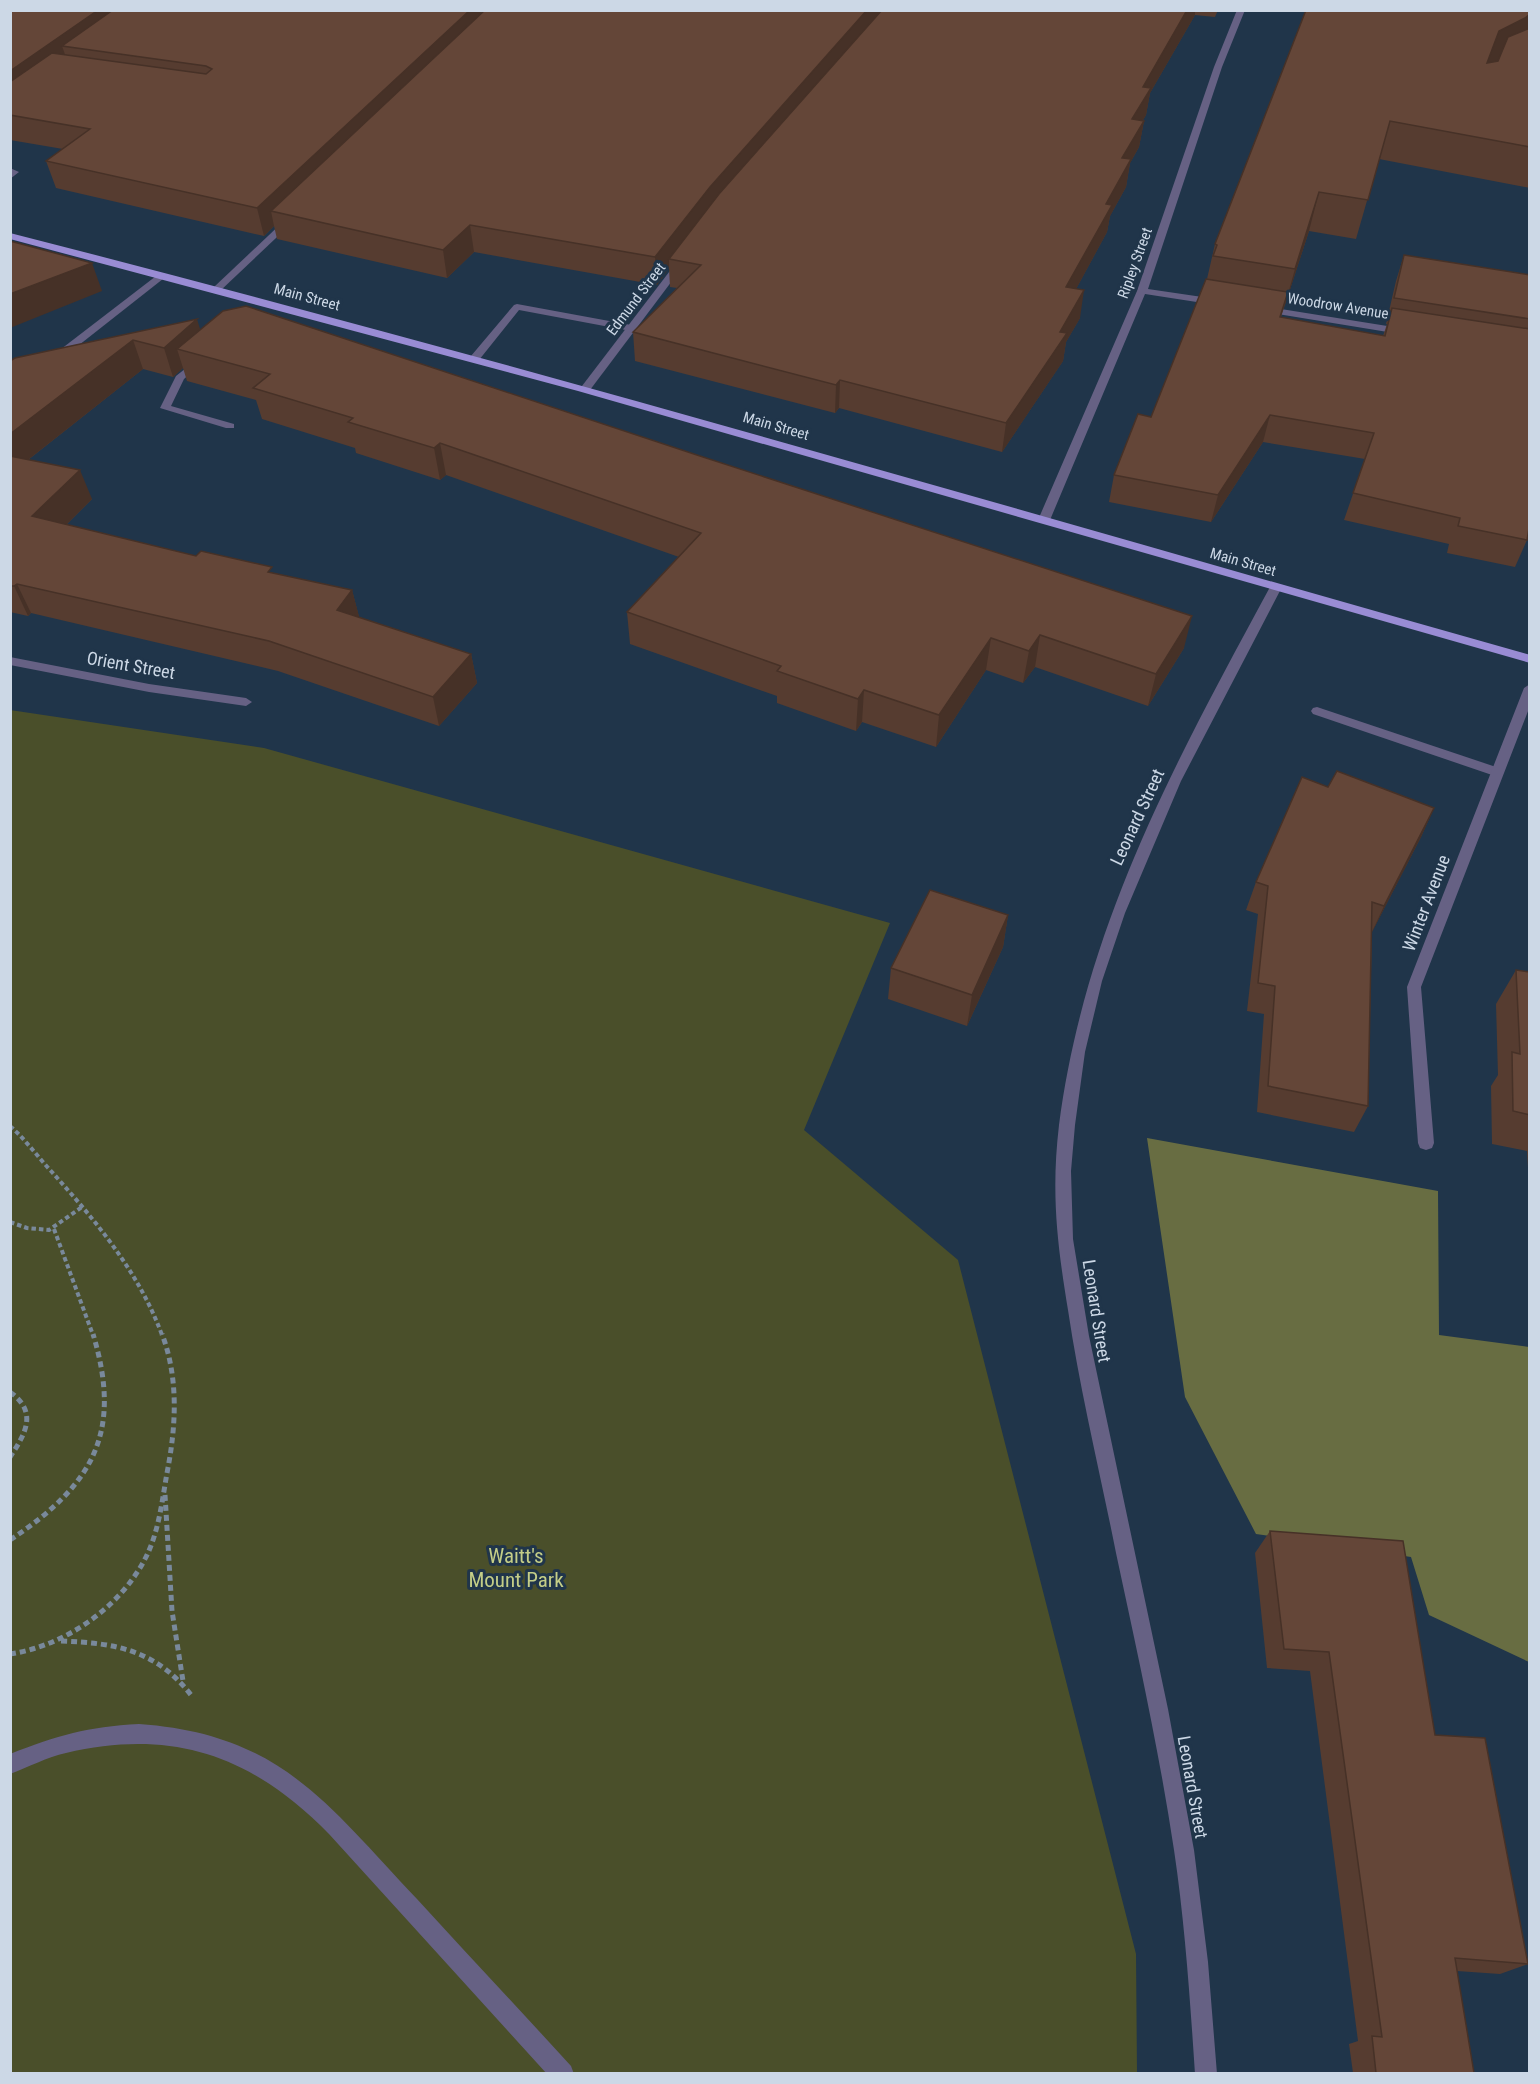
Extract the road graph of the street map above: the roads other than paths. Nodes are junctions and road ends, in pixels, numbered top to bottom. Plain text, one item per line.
1 (1241, 10) edge
2 (10, 171) edge
3 (10, 176) edge
4 (300, 210) edge
5 (10, 236) edge
6 (687, 255) edge
7 (163, 275) junction
8 (217, 289) junction
9 (1142, 291) junction
10 (1221, 303) edge
11 (1256, 308) edge
12 (631, 328) junction
13 (1415, 333) edge
14 (208, 354) edge
15 (475, 358) junction
16 (46, 366) edge
17 (586, 388) junction
18 (230, 426) dead end
19 (1044, 520) junction
20 (1276, 587) junction
21 (1530, 659) edge
22 (10, 662) edge
23 (1530, 688) edge
24 (246, 702) dead end
25 (1317, 711) dead end
26 (1497, 772) junction
27 (1426, 1143) dead end
28 (10, 1764) edge
29 (563, 2073) edge
30 (1206, 2073) edge

1 - 9 street, Ripley Street
2 - 3 street
4 - 8 street
5 - 7 main road, Main Street
6 - 12 street, Edmund Street
7 - 8 main road, Main Street
7 - 16 street
8 - 15 main road, Main Street
9 - 10 street
9 - 19 street, Ripley Street
11 - 13 street, Woodrow Avenue
12 - 15 street
12 - 17 street, Edmund Street
14 - 18 street
15 - 17 main road, Main Street
17 - 19 main road, Main Street
19 - 20 main road, Main Street
20 - 21 main road, Main Street
20 - 30 street, Leonard Street
22 - 24 street, Orient Street
23 - 26 street, Winter Avenue
25 - 26 street
26 - 27 street, Winter Avenue
28 - 29 street

